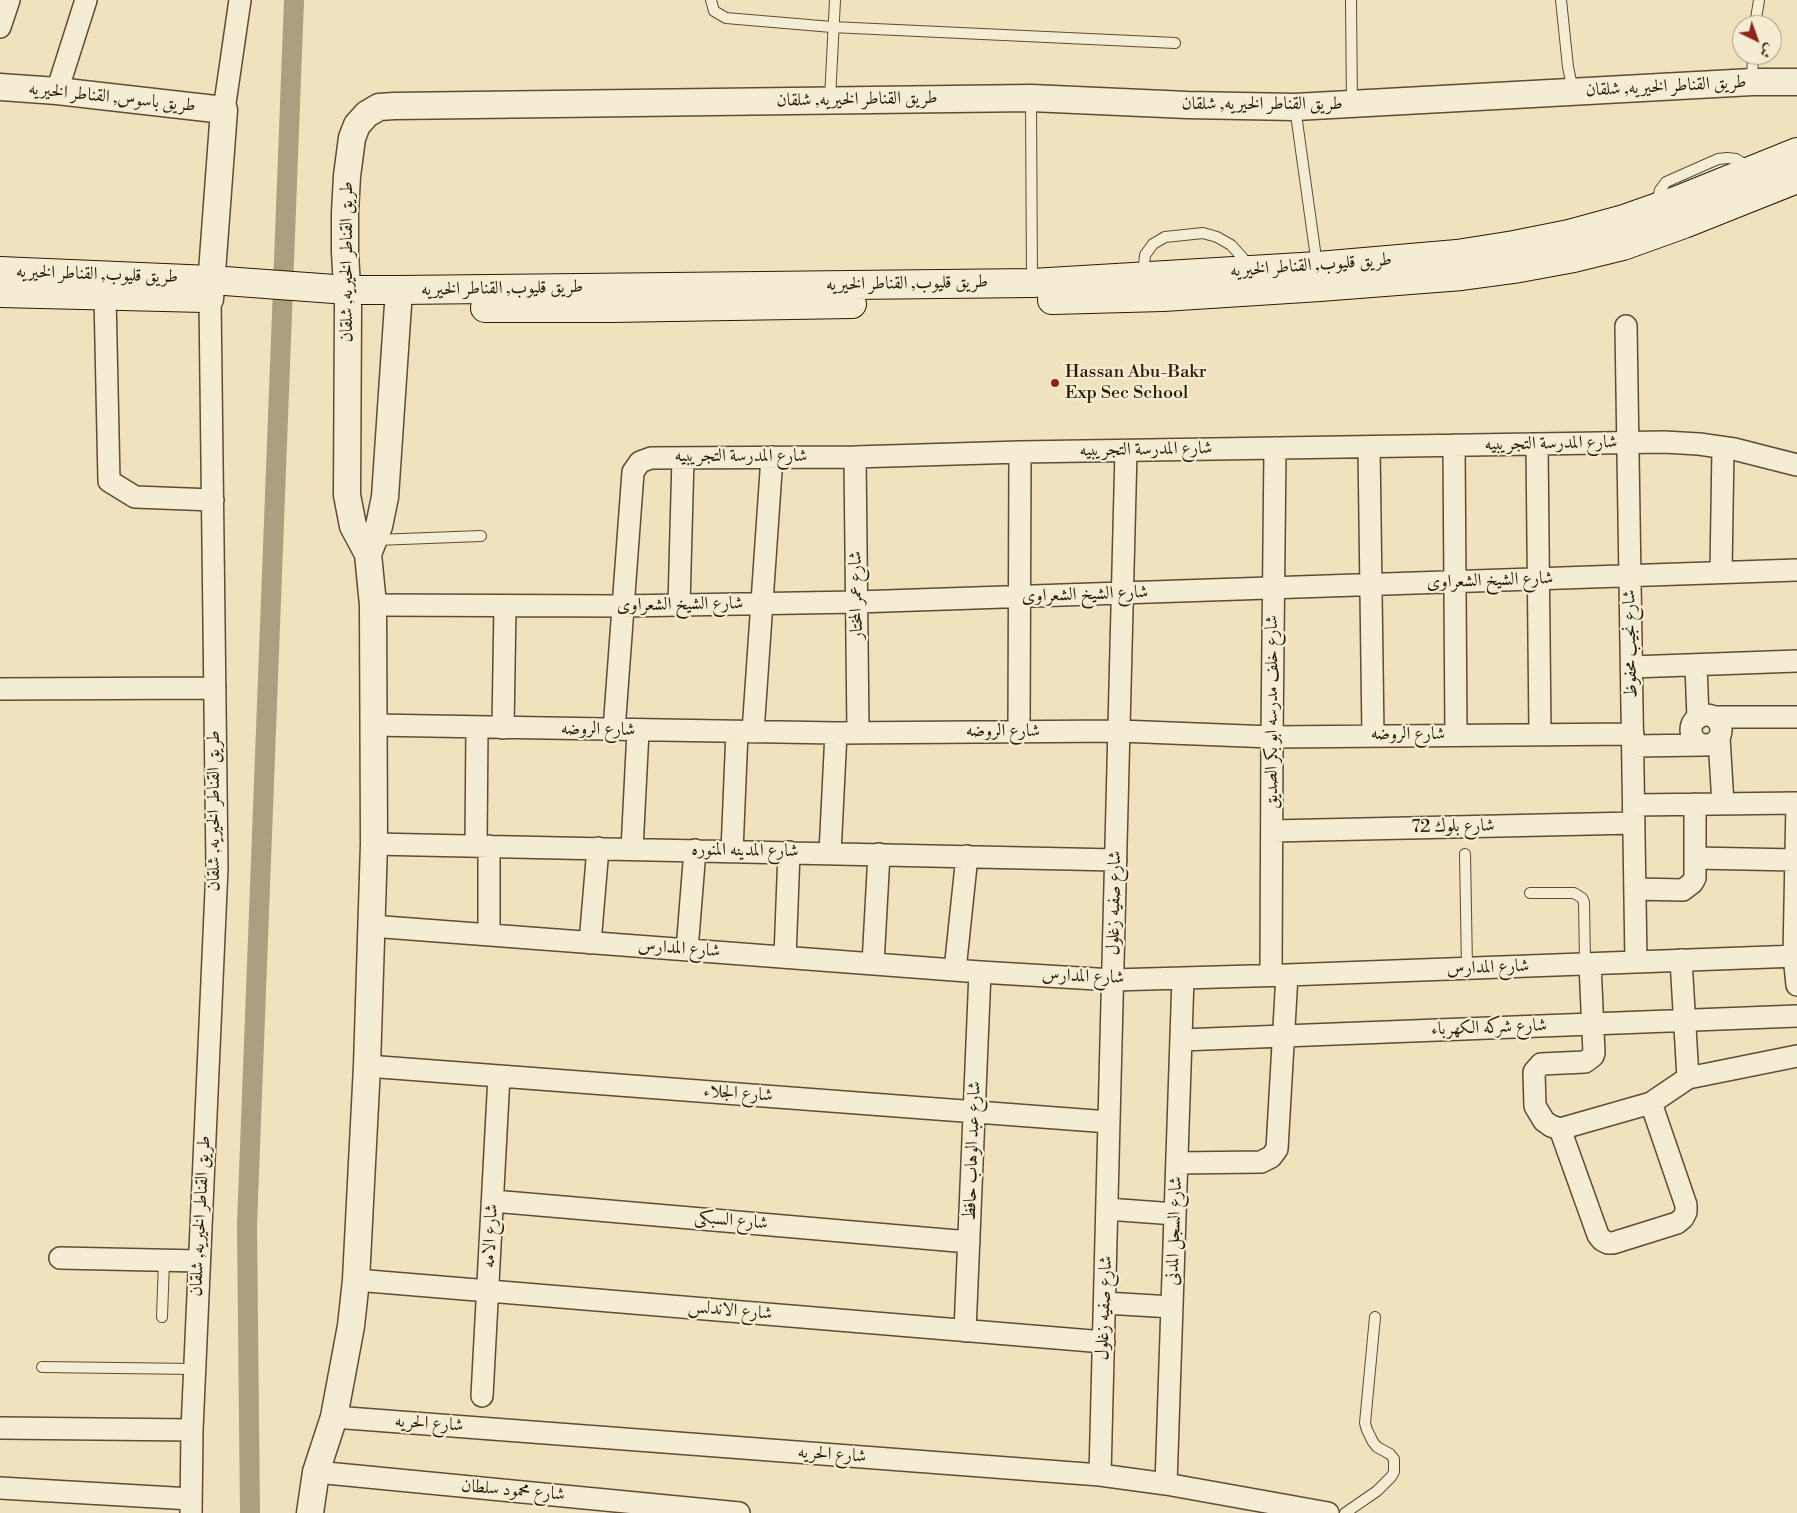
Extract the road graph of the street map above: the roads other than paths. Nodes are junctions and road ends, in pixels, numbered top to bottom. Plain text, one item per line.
1 (9, 0) edge
2 (86, 0) edge
3 (240, 0) edge
4 (711, 0) edge
5 (835, 0) edge
6 (1351, 0) edge
7 (1561, 0) edge
8 (1759, 0) edge
9 (1757, 15) edge
10 (0, 27) edge
11 (832, 27) junction
12 (1174, 43) dead end
13 (1753, 65) edge
14 (1752, 82) junction
15 (1797, 82) edge
16 (0, 87) edge
17 (57, 91) junction
18 (1573, 92) junction
19 (1032, 98) junction
20 (830, 100) junction
21 (1352, 104) junction
22 (1296, 107) junction
23 (224, 110) junction
24 (1797, 152) edge
25 (1797, 179) edge
26 (1754, 183) junction
27 (0, 271) edge
28 (1251, 271) junction
29 (1319, 277) junction
30 (1032, 283) junction
31 (1144, 288) junction
32 (211, 289) junction
33 (0, 293) edge
34 (105, 296) junction
35 (337, 297) junction
36 (398, 299) junction
37 (1626, 326) dead end
38 (1628, 443) junction
39 (1537, 444) junction
40 (1454, 445) junction
41 (1370, 447) junction
42 (1275, 448) junction
43 (1723, 448) junction
44 (1126, 450) junction
45 (1020, 452) junction
46 (772, 457) junction
47 (855, 457) junction
48 (683, 458) junction
49 (1797, 465) edge
50 (213, 500) junction
51 (480, 536) dead end
52 (371, 547) junction
53 (1797, 570) edge
54 (1722, 572) junction
55 (1630, 576) junction
56 (1538, 579) junction
57 (1455, 582) junction
58 (1371, 585) junction
59 (1274, 588) junction
60 (1123, 594) junction
61 (1020, 597) junction
62 (857, 602) junction
63 (762, 604) junction
64 (373, 605) junction
65 (679, 605) junction
66 (505, 606) junction
67 (622, 606) junction
68 (1797, 661) edge
69 (1696, 665) junction
70 (1632, 667) junction
71 (214, 688) junction
72 (0, 689) edge
73 (1797, 717) edge
74 (1706, 718) junction
75 (373, 725) junction
76 (477, 727) junction
77 (502, 728) junction
78 (614, 730) junction
79 (638, 731) junction
80 (1120, 731) junction
81 (745, 732) junction
82 (1019, 732) junction
83 (836, 733) junction
84 (858, 733) junction
85 (1540, 734) junction
86 (1456, 735) junction
87 (1373, 736) junction
88 (1272, 737) junction
89 (1633, 740) junction
90 (1711, 741) junction
91 (1797, 803) edge
92 (1695, 804) junction
93 (1723, 804) junction
94 (1634, 814) junction
95 (1272, 831) junction
96 (374, 844) junction
97 (483, 846) junction
98 (598, 848) junction
99 (632, 849) junction
100 (695, 850) junction
101 (732, 851) junction
102 (789, 852) junction
103 (830, 853) junction
104 (879, 854) junction
105 (1465, 854) dead end
106 (967, 856) junction
107 (1695, 858) junction
108 (1116, 860) junction
109 (1796, 860) edge
110 (1635, 889) junction
111 (1530, 893) dead end
112 (371, 926) junction
113 (489, 935) junction
114 (590, 943) junction
115 (687, 950) junction
116 (1796, 956) edge
117 (785, 957) junction
118 (1681, 960) junction
119 (1636, 962) junction
120 (873, 964) junction
121 (1588, 964) junction
122 (1467, 968) junction
123 (955, 970) junction
124 (980, 972) junction
125 (1279, 975) junction
126 (1183, 978) junction
127 (1113, 980) junction
128 (1797, 985) edge
129 (1797, 1016) edge
130 (1685, 1020) junction
131 (1593, 1024) junction
132 (1283, 1036) junction
133 (1181, 1040) junction
134 (1797, 1056) edge
135 (367, 1066) junction
136 (499, 1076) junction
137 (1688, 1078) junction
138 (1651, 1103) junction
139 (975, 1112) junction
140 (1109, 1122) junction
141 (1560, 1129) junction
142 (1177, 1163) junction
143 (492, 1200) junction
144 (1107, 1208) junction
145 (1175, 1214) junction
146 (969, 1242) junction
147 (60, 1258) dead end
148 (164, 1260) junction
149 (199, 1261) junction
150 (356, 1280) junction
151 (488, 1291) junction
152 (1105, 1303) junction
153 (1172, 1307) junction
154 (1375, 1316) dead end
155 (162, 1317) dead end
156 (965, 1331) junction
157 (1104, 1342) junction
158 (42, 1367) dead end
159 (194, 1370) junction
160 (482, 1396) dead end
161 (334, 1417) junction
162 (0, 1428) edge
163 (192, 1430) junction
164 (316, 1472) junction
165 (1100, 1475) junction
166 (1166, 1484) junction
167 (0, 1488) edge
168 (191, 1506) edge
169 (310, 1513) edge
170 (739, 1513) edge
171 (1328, 1513) edge
172 (1344, 1513) edge

1 - 10 street
2 - 17 street
3 - 23 street
4 - 11 lane
5 - 11 lane
6 - 21 lane
7 - 18 lane
8 - 9 lane
11 - 12 lane
11 - 20 lane
13 - 14 lane
14 - 15 street, طريق القناطر الخيريه, شلقان
14 - 18 street, طريق القناطر الخيريه, شلقان
16 - 17 street, طريق باسوس, القناطر الخيريه
17 - 23 street, طريق باسوس, القناطر الخيريه
18 - 21 street, طريق القناطر الخيريه, شلقان
19 - 20 street, طريق القناطر الخيريه, شلقان
19 - 22 street, طريق القناطر الخيريه, شلقان
19 - 30 lane
20 - 35 street, طريق القناطر الخيريه, شلقان
21 - 22 street, طريق القناطر الخيريه, شلقان
22 - 29 lane
23 - 32 street, طريق القناطر الخيريه, شلقان
24 - 26 main road, طريق قليوب, القناطر الخيريه
25 - 26 main road, طريق قليوب, القناطر الخيريه
26 - 29 main road, طريق قليوب, القناطر الخيريه
26 - 29 main road, طريق قليوب, القناطر الخيريه
27 - 32 main road, طريق قليوب, القناطر الخيريه
28 - 29 main road, طريق قليوب, القناطر الخيريه
28 - 31 main road, طريق قليوب, القناطر الخيريه
28 - 31 lane
29 - 31 main road, طريق قليوب, القناطر الخيريه
30 - 31 main road, طريق قليوب, القناطر الخيريه
30 - 36 main road, طريق قليوب, القناطر الخيريه
31 - 36 main road, طريق قليوب, القناطر الخيريه
32 - 34 main road, طريق قليوب, القناطر الخيريه
32 - 35 main road, طريق قليوب, القناطر الخيريه
32 - 50 street, طريق القناطر الخيريه, شلقان
33 - 34 main road, طريق قليوب, القناطر الخيريه
34 - 50 street
35 - 36 main road, طريق قليوب, القناطر الخيريه
35 - 52 street, طريق القناطر الخيريه, شلقان
36 - 52 street, طريق القناطر الخيريه, شلقان
37 - 38 street, شارع نجيب محفوظ
38 - 39 street, شارع المدرسة التجريبيه
38 - 43 street, شارع المدرسة التجريبيه
38 - 55 street, شارع نجيب محفوظ
39 - 40 street, شارع المدرسة التجريبيه
39 - 56 street
40 - 41 street, شارع المدرسة التجريبيه
40 - 57 street
41 - 42 street, شارع المدرسة التجريبيه
41 - 58 street
42 - 44 street, شارع المدرسة التجريبيه
42 - 59 street, شارع خلف مدرسه ابو بكر الصديق
43 - 49 street, شارع المدرسة التجريبيه
43 - 54 street
44 - 45 street, شارع المدرسة التجريبيه
44 - 60 street, شارع صفيه زغلول
45 - 47 street, شارع المدرسة التجريبيه
45 - 61 street
46 - 47 street, شارع المدرسة التجريبيه
46 - 48 street, شارع المدرسة التجريبيه
46 - 63 street
47 - 62 street, شارع عمر المختار
48 - 65 street
48 - 67 street, شارع المدرسة التجريبيه
50 - 71 street, طريق القناطر الخيريه, شلقان
51 - 52 lane
52 - 64 street, طريق القناطر الخيريه, شلقان
53 - 54 street, شارع الشيخ الشعراوى
54 - 55 street, شارع الشيخ الشعراوى
55 - 56 street, شارع الشيخ الشعراوى
55 - 70 street, شارع نجيب محفوظ
56 - 57 street, شارع الشيخ الشعراوى
56 - 85 street
57 - 58 street, شارع الشيخ الشعراوى
57 - 86 street
58 - 59 street, شارع الشيخ الشعراوى
58 - 87 street
59 - 60 street, شارع الشيخ الشعراوى
59 - 88 street, شارع خلف مدرسه ابو بكر الصديق
60 - 61 street, شارع الشيخ الشعراوى
60 - 80 street, شارع صفيه زغلول
61 - 62 street, شارع الشيخ الشعراوى
61 - 82 street
62 - 63 street, شارع الشيخ الشعراوى
62 - 84 street, شارع عمر المختار
63 - 65 street, شارع الشيخ الشعراوى
63 - 81 street
64 - 66 street, شارع الشيخ الشعراوى
64 - 75 street, طريق القناطر الخيريه, شلقان
65 - 67 street, شارع الشيخ الشعراوى
66 - 67 street, شارع الشيخ الشعراوى
66 - 77 street
67 - 78 street, شارع المدرسة التجريبيه
68 - 69 street
69 - 70 street
69 - 74 street
70 - 89 street, شارع نجيب محفوظ
71 - 72 street
71 - 149 street, طريق القناطر الخيريه, شلقان
73 - 74 street
74 - 90 street
75 - 76 street, شارع الروضه
75 - 96 street, طريق القناطر الخيريه, شلقان
76 - 77 street, شارع الروضه
76 - 97 street
77 - 78 street, شارع الروضه
78 - 79 street, شارع الروضه
79 - 81 street, شارع الروضه
79 - 99 street
80 - 82 street, شارع الروضه
80 - 88 street, شارع الروضه
80 - 108 street, شارع صفيه زغلول
81 - 83 street, شارع الروضه
81 - 101 street
82 - 84 street, شارع الروضه
83 - 84 street, شارع الروضه
83 - 103 street
85 - 86 street, شارع الروضه
85 - 89 street, شارع الروضه
86 - 87 street, شارع الروضه
87 - 88 street, شارع الروضه
88 - 95 street, شارع خلف مدرسه ابو بكر الصديق
89 - 90 street, شارع الروضه
89 - 94 street, شارع نجيب محفوظ
90 - 93 street
91 - 93 street, شارع بلوك 72
91 - 109 street
92 - 93 street, شارع بلوك 72
92 - 94 street, شارع بلوك 72
92 - 107 street
94 - 95 street, شارع بلوك 72
94 - 110 street, شارع نجيب محفوظ
95 - 125 street, شارع خلف مدرسه ابو بكر الصديق
96 - 97 street, شارع المدينه المنوره
96 - 112 street, طريق القناطر الخيريه, شلقان
97 - 98 street, شارع المدينه المنوره
97 - 113 street
98 - 99 street, شارع المدينه المنوره
98 - 114 street
99 - 100 street, شارع المدينه المنوره
100 - 101 street, شارع المدينه المنوره
100 - 115 street
101 - 102 street, شارع المدينه المنوره
102 - 103 street, شارع المدينه المنوره
102 - 117 street
103 - 104 street, شارع المدينه المنوره
104 - 106 street, شارع المدينه المنوره
104 - 120 street
105 - 122 lane
106 - 108 street, شارع المدينه المنوره
106 - 123 street
107 - 109 street
107 - 110 street
108 - 127 street, شارع صفيه زغلول
109 - 116 street
110 - 119 street, شارع نجيب محفوظ
111 - 121 lane
112 - 113 street, شارع المدارس
112 - 135 street, طريق القناطر الخيريه, شلقان
113 - 114 street, شارع المدارس
114 - 115 street, شارع المدارس
115 - 117 street, شارع المدارس
116 - 118 street, شارع المدارس
116 - 128 street
117 - 120 street, شارع المدارس
118 - 119 street, شارع المدارس
118 - 130 street
119 - 121 street, شارع المدارس
120 - 123 street, شارع المدارس
121 - 122 street, شارع المدارس
121 - 131 street
122 - 125 street, شارع المدارس
123 - 124 street, شارع المدارس
124 - 127 street, شارع المدارس
124 - 139 street, شارع عبد الوهاب حافظ
125 - 126 street, شارع المدارس
125 - 132 street, شارع خلف مدرسه ابو بكر الصديق
126 - 127 street, شارع المدارس
126 - 133 street, شارع السجل المدنى
127 - 140 street, شارع صفيه زغلول
129 - 130 street, شارع شركه الكهرباء
130 - 131 street, شارع شركه الكهرباء
130 - 137 street
131 - 132 street, شارع شركه الكهرباء
131 - 141 street
132 - 133 street, شارع شركه الكهرباء
132 - 142 street, شارع خلف مدرسه ابو بكر الصديق
133 - 142 street, شارع السجل المدنى
134 - 137 street
135 - 136 street, شارع الجلاء
135 - 150 street, طريق القناطر الخيريه, شلقان
136 - 139 street, شارع الجلاء
136 - 143 street, شارع الامه
137 - 138 street
138 - 141 street
138 - 141 street
139 - 140 street, شارع الجلاء
139 - 146 street, شارع عبد الوهاب حافظ
140 - 144 street, شارع صفيه زغلول
142 - 145 street, شارع السجل المدنى
143 - 146 street, شارع السبكى
143 - 151 street, شارع الامه
144 - 145 street
144 - 152 street, شارع صفيه زغلول
145 - 153 street, شارع السجل المدنى
146 - 156 street, شارع عبد الوهاب حافظ
147 - 148 street
148 - 149 street
148 - 155 lane
149 - 159 street, طريق القناطر الخيريه, شلقان
150 - 151 street, شارع الاندلس
150 - 161 street, طريق القناطر الخيريه, شلقان
151 - 156 street, شارع الاندلس
151 - 160 street, شارع الامه
152 - 153 street
152 - 157 street, شارع صفيه زغلول
153 - 166 street, شارع السجل المدنى
154 - 172 lane
156 - 157 street, شارع الاندلس
157 - 165 street, شارع صفيه زغلول
158 - 159 lane
159 - 163 street, طريق القناطر الخيريه, شلقان
161 - 164 street, طريق القناطر الخيريه, شلقان
161 - 165 street, شارع الحريه
162 - 163 street
163 - 168 street, طريق القناطر الخيريه, شلقان
164 - 169 street, طريق القناطر الخيريه, شلقان
164 - 170 street, شارع محمود سلطان
165 - 166 street, شارع الحريه
166 - 171 street, شارع الحريه
167 - 168 street

